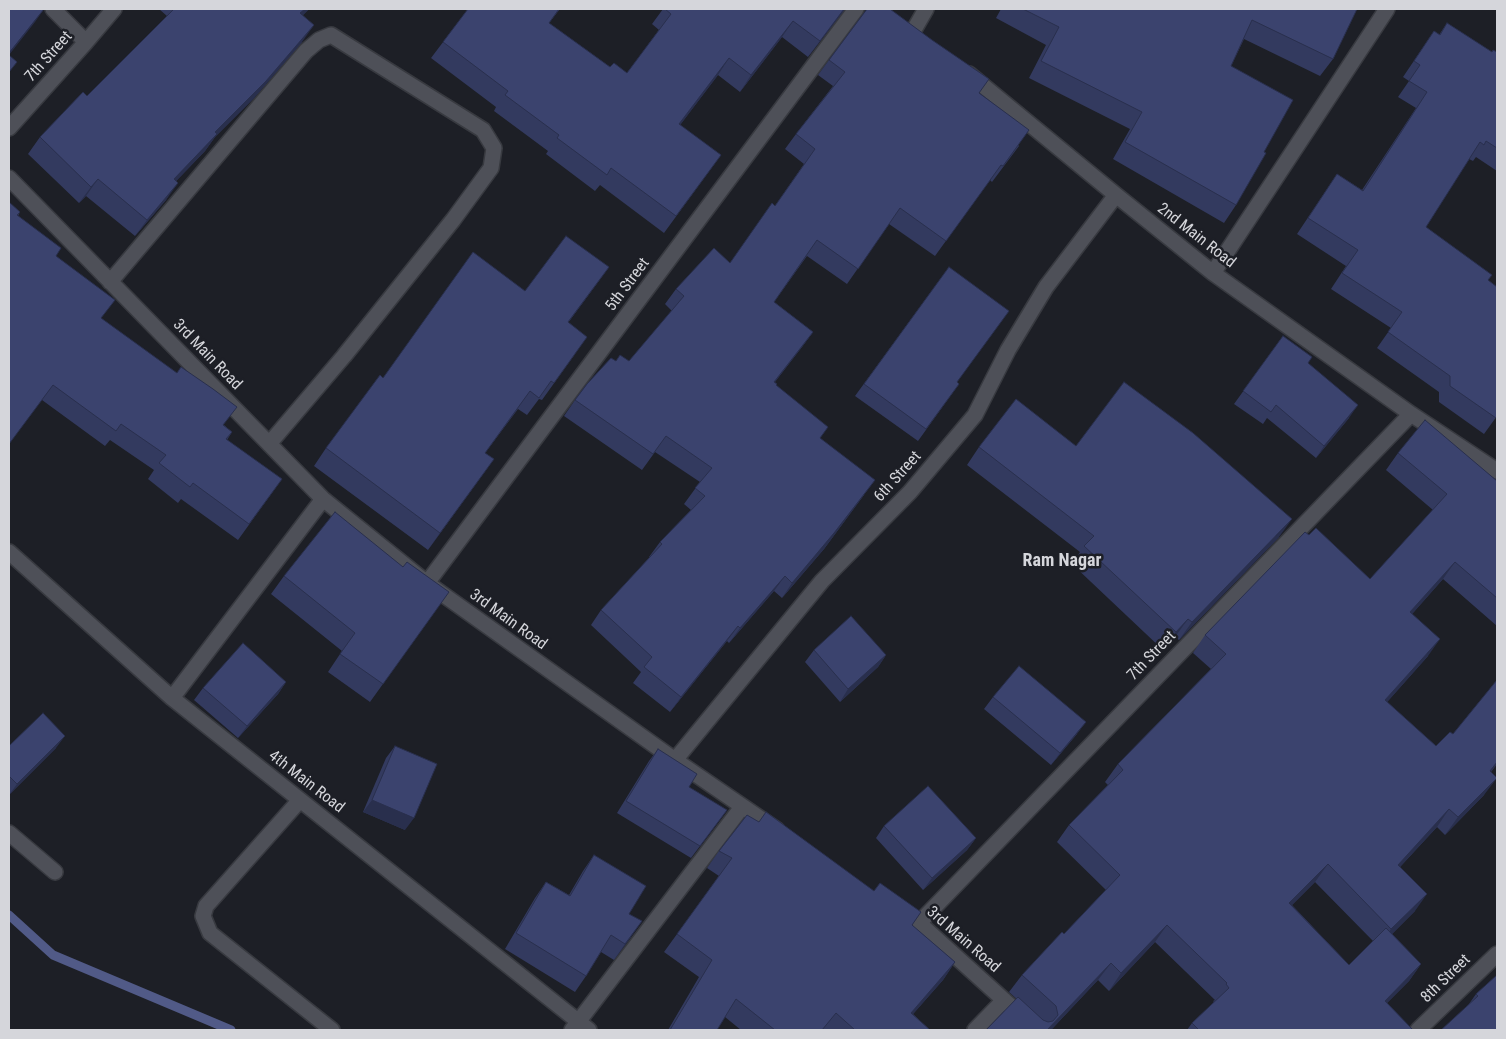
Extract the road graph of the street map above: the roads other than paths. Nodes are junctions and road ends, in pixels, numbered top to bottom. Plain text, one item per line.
1 (53, 9) edge
2 (114, 9) edge
3 (856, 9) edge
4 (926, 9) edge
5 (1387, 9) edge
6 (901, 19) edge
7 (914, 28) junction
8 (929, 41) edge
9 (86, 42) junction
10 (959, 66) edge
11 (9, 128) edge
12 (9, 178) edge
13 (1116, 195) junction
14 (1213, 273) junction
15 (110, 282) junction
16 (1411, 414) junction
17 (269, 444) junction
18 (1496, 468) edge
19 (324, 500) junction
20 (9, 552) edge
21 (427, 583) junction
22 (172, 698) junction
23 (675, 760) junction
24 (300, 800) junction
25 (742, 807) junction
26 (9, 833) edge
27 (790, 839) edge
28 (55, 872) dead end
29 (887, 902) edge
30 (919, 923) junction
31 (1497, 954) edge
32 (1004, 1000) junction
33 (580, 1027) edge
34 (332, 1030) edge
35 (975, 1030) edge
36 (1037, 1030) edge
37 (1418, 1030) edge

1 - 9 street
2 - 9 street, 7th Street
3 - 21 street, 5th Street
4 - 7 street
5 - 14 street
6 - 7 street
7 - 8 street
9 - 11 street, 7th Street
10 - 13 street, 2nd Main Road
12 - 15 street, 3rd Main Road
13 - 14 street, 2nd Main Road
13 - 23 street, 6th Street
14 - 16 street, 2nd Main Road
15 - 17 street, 3rd Main Road
15 - 17 street
16 - 18 street, 2nd Main Road
16 - 30 street, 7th Street
17 - 19 street, 3rd Main Road
19 - 21 street, 3rd Main Road
19 - 22 street
20 - 22 street, 4th Main Road
21 - 23 street, 3rd Main Road
22 - 24 street, 4th Main Road
23 - 25 street, 3rd Main Road
24 - 33 street, 4th Main Road
24 - 34 street
25 - 27 street, 3rd Main Road
25 - 33 street
26 - 28 street
29 - 30 street, 3rd Main Road
30 - 32 street, 3rd Main Road
31 - 37 street, 8th Street
32 - 35 street
32 - 36 street, 3rd Main Road

